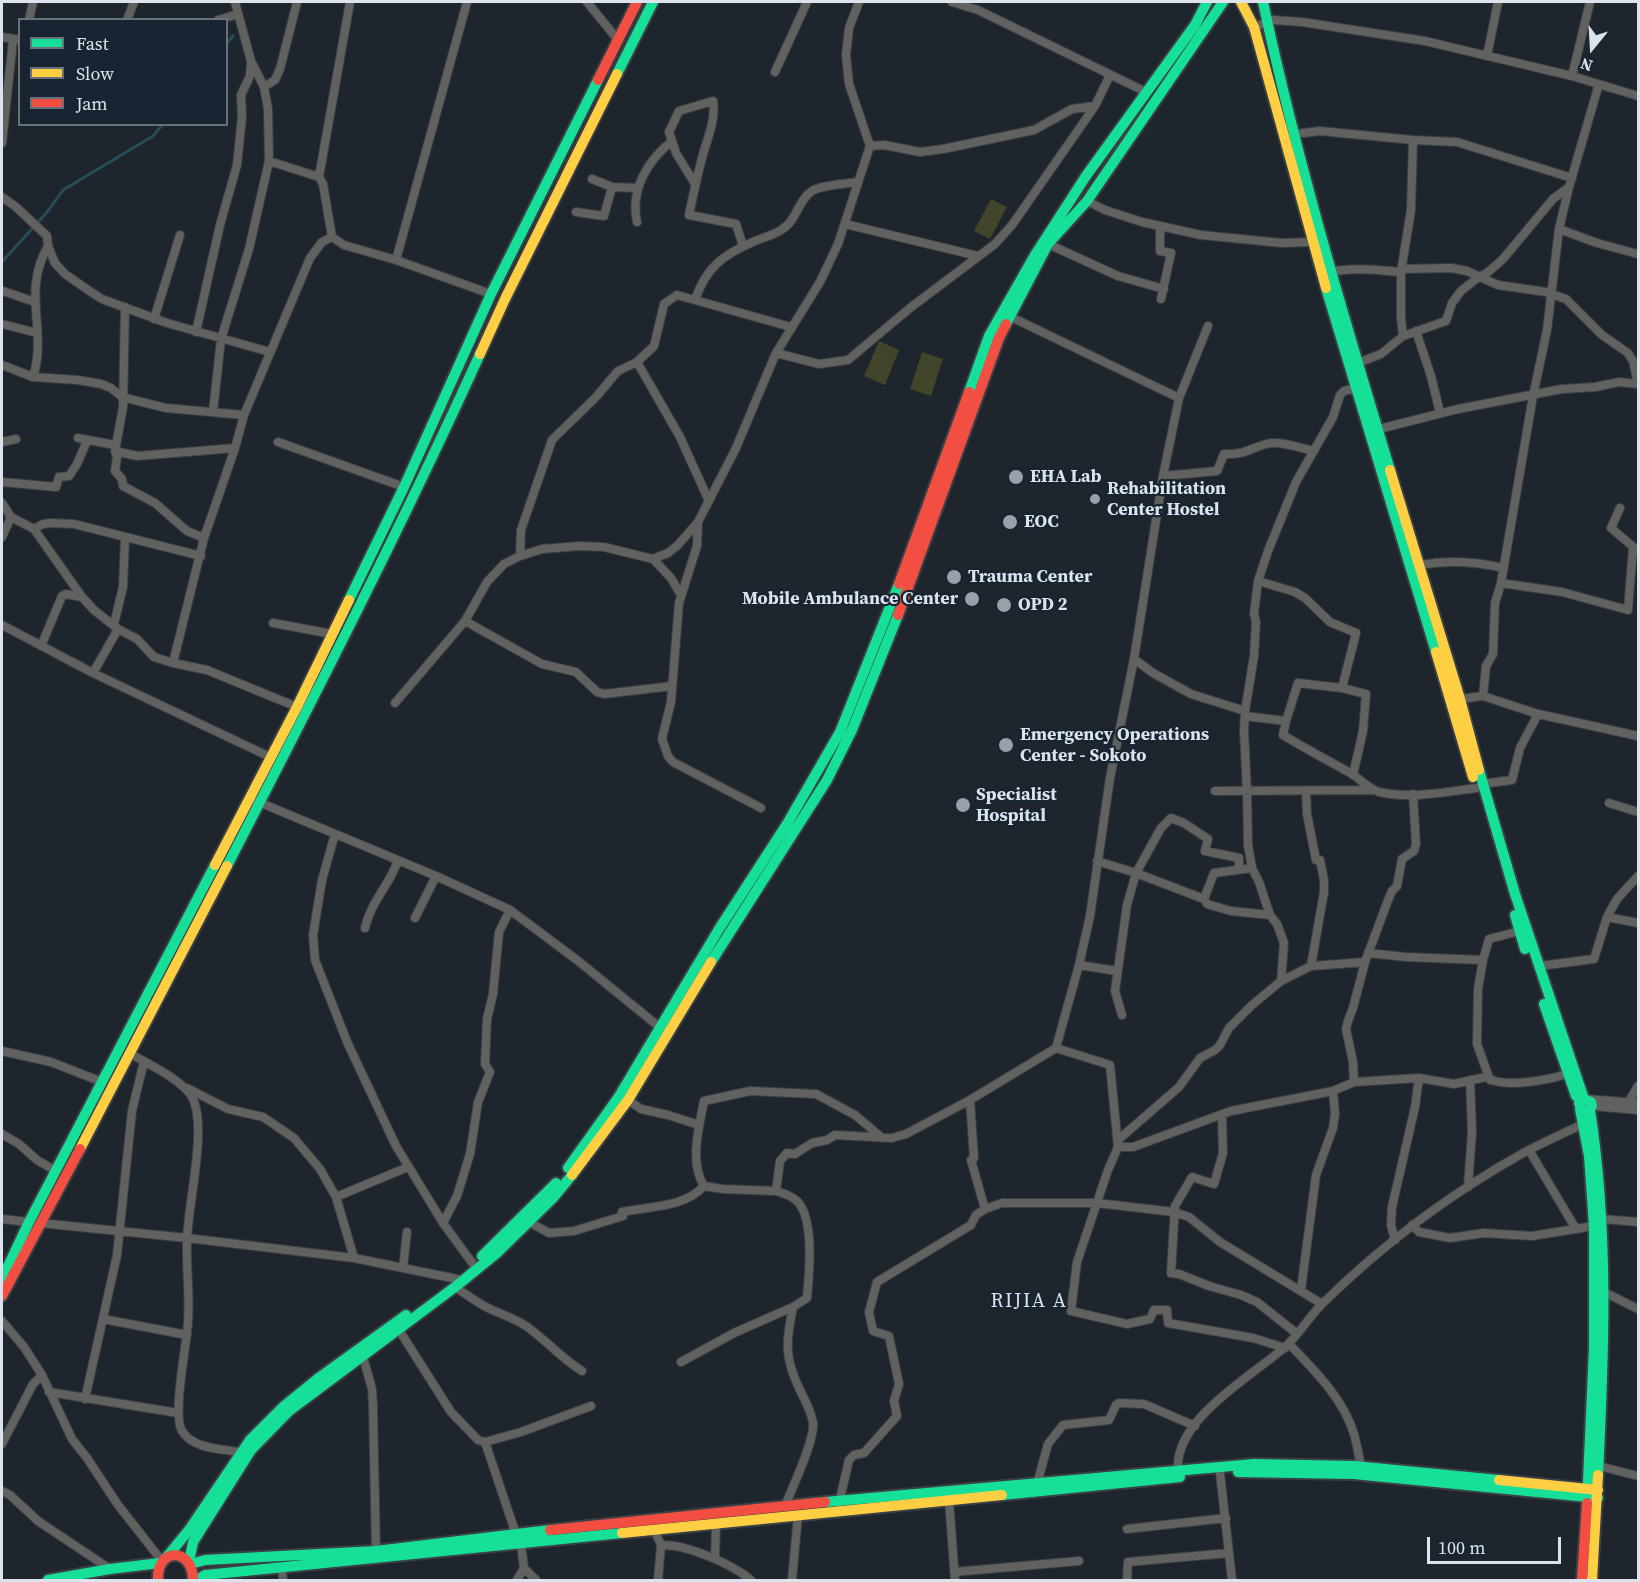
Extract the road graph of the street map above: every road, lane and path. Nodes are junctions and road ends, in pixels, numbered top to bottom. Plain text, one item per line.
1 (33, 2) edge
2 (134, 2) edge
3 (235, 2) edge
4 (297, 2) edge
5 (350, 2) edge
6 (467, 2) edge
7 (586, 2) edge
8 (637, 2) edge
9 (653, 2) edge
10 (807, 2) edge
11 (859, 2) edge
12 (951, 2) edge
13 (1207, 2) edge
14 (1223, 2) edge
15 (1241, 2) edge
16 (1263, 2) edge
17 (1498, 2) edge
18 (1590, 2) edge
19 (238, 14) junction
20 (29, 18) edge
21 (128, 18) edge
22 (225, 18) edge
23 (1267, 22) junction
24 (1254, 27) junction
25 (2, 37) edge
26 (16, 40) edge
27 (618, 40) junction
28 (1488, 56) junction
29 (251, 62) junction
30 (775, 72) dead end
31 (1110, 75) junction
32 (1572, 76) junction
33 (4, 84) edge
34 (1599, 84) junction
35 (264, 87) junction
36 (1146, 92) junction
37 (1638, 96) edge
38 (1095, 106) junction
39 (1295, 134) junction
40 (672, 141) junction
41 (1413, 141) junction
42 (2, 143) edge
43 (870, 146) junction
44 (269, 161) junction
45 (319, 177) junction
46 (1572, 178) junction
47 (592, 179) dead end
48 (858, 182) junction
49 (695, 184) junction
50 (612, 187) junction
51 (1569, 187) junction
52 (637, 188) junction
53 (2, 198) edge
54 (1087, 201) junction
55 (576, 212) dead end
56 (638, 222) dead end
57 (844, 224) junction
58 (1160, 226) junction
59 (1559, 229) junction
60 (180, 235) dead end
61 (332, 237) junction
62 (1313, 242) junction
63 (1048, 244) junction
64 (48, 246) junction
65 (743, 246) junction
66 (1638, 254) edge
67 (978, 256) junction
68 (396, 260) junction
69 (1401, 270) junction
70 (1330, 272) junction
71 (1480, 278) junction
72 (1164, 289) junction
73 (3, 291) dead end
74 (491, 294) junction
75 (1551, 295) junction
76 (1161, 298) dead end
77 (695, 300) junction
78 (35, 302) junction
79 (125, 308) junction
80 (1011, 316) junction
81 (154, 319) junction
82 (2, 324) edge
83 (1208, 326) dead end
84 (791, 327) junction
85 (1416, 331) junction
86 (196, 332) junction
87 (37, 333) junction
88 (1403, 336) junction
89 (221, 339) junction
90 (270, 352) junction
91 (776, 353) junction
92 (637, 363) junction
93 (1358, 363) junction
94 (2, 365) edge
95 (33, 376) junction
96 (1638, 384) edge
97 (1356, 388) junction
98 (1533, 396) junction
99 (122, 397) junction
100 (1179, 398) junction
101 (213, 412) junction
102 (1440, 413) junction
103 (244, 415) junction
104 (1379, 429) junction
105 (78, 438) dead end
106 (16, 439) dead end
107 (87, 441) junction
108 (2, 442) edge
109 (278, 442) dead end
110 (115, 448) junction
111 (235, 448) junction
112 (1314, 451) junction
113 (1163, 476) junction
114 (2, 482) edge
115 (404, 487) junction
116 (709, 501) junction
117 (2, 502) edge
118 (1620, 508) dead end
119 (11, 517) junction
120 (698, 522) junction
121 (34, 529) junction
122 (2, 537) edge
123 (125, 538) junction
124 (204, 538) junction
125 (1636, 549) edge
126 (201, 556) junction
127 (520, 556) junction
128 (653, 559) junction
129 (1419, 565) junction
130 (1503, 568) junction
131 (1258, 582) junction
132 (1501, 583) junction
133 (681, 595) junction
134 (82, 597) junction
135 (465, 621) junction
136 (273, 623) dead end
137 (2, 625) edge
138 (116, 626) junction
139 (327, 633) dead end
140 (41, 646) junction
141 (1134, 659) junction
142 (173, 663) junction
143 (93, 673) junction
144 (672, 686) junction
145 (1342, 688) junction
146 (1483, 696) junction
147 (1460, 699) junction
148 (395, 703) dead end
149 (297, 707) junction
150 (1245, 713) junction
151 (1538, 714) junction
152 (1286, 721) junction
153 (1638, 736) edge
154 (270, 757) junction
155 (1353, 775) junction
156 (1479, 786) junction
157 (1374, 790) junction
158 (1215, 791) dead end
159 (1247, 791) junction
160 (1306, 792) junction
161 (1413, 794) junction
162 (254, 800) junction
163 (1609, 803) dead end
164 (761, 808) dead end
165 (1638, 812) edge
166 (336, 834) junction
167 (398, 860) junction
168 (1097, 861) junction
169 (1239, 868) junction
170 (1252, 868) junction
171 (1136, 873) junction
172 (436, 876) junction
173 (1638, 876) edge
174 (1204, 899) junction
175 (510, 910) junction
176 (1270, 915) junction
177 (1606, 917) junction
178 (415, 918) dead end
179 (1638, 923) edge
180 (365, 928) dead end
181 (1520, 931) junction
182 (1367, 957) junction
183 (1483, 960) junction
184 (1079, 965) junction
185 (1311, 966) junction
186 (1539, 966) junction
187 (1117, 971) junction
188 (1281, 981) junction
189 (1122, 1015) dead end
190 (665, 1032) junction
191 (1056, 1048) junction
192 (2, 1051) edge
193 (131, 1054) junction
194 (144, 1061) junction
195 (1567, 1074) junction
196 (1419, 1078) junction
197 (1470, 1080) junction
198 (1491, 1081) junction
199 (102, 1082) junction
200 (1354, 1082) junction
201 (1638, 1086) edge
202 (185, 1087) junction
203 (1333, 1091) junction
204 (628, 1100) junction
205 (970, 1100) junction
206 (1629, 1101) junction
207 (1638, 1103) edge
208 (1585, 1106) junction
209 (1638, 1110) edge
210 (1222, 1115) junction
211 (1582, 1124) junction
212 (699, 1125) junction
213 (2, 1134) edge
214 (881, 1137) junction
215 (1118, 1143) junction
216 (1529, 1150) junction
217 (408, 1167) junction
218 (56, 1171) junction
219 (704, 1186) junction
220 (1468, 1187) junction
221 (776, 1191) junction
222 (336, 1197) junction
223 (1097, 1203) junction
224 (985, 1209) junction
225 (1174, 1212) junction
226 (2, 1219) edge
227 (529, 1222) junction
228 (1598, 1222) junction
229 (1638, 1222) edge
230 (34, 1223) junction
231 (444, 1223) junction
232 (1412, 1225) junction
233 (1576, 1229) junction
234 (120, 1232) junction
235 (407, 1232) dead end
236 (187, 1238) junction
237 (1395, 1240) junction
238 (354, 1258) junction
239 (473, 1264) junction
240 (403, 1268) junction
241 (2, 1279) edge
242 (456, 1283) junction
243 (1301, 1290) junction
244 (1604, 1293) junction
245 (2, 1296) edge
246 (1322, 1304) junction
247 (793, 1307) junction
248 (1638, 1309) edge
249 (103, 1319) junction
250 (2, 1321) edge
251 (399, 1329) junction
252 (1296, 1333) junction
253 (187, 1335) junction
254 (1287, 1346) junction
255 (363, 1357) junction
256 (681, 1362) dead end
257 (582, 1371) dead end
258 (42, 1375) junction
259 (50, 1392) junction
260 (85, 1399) junction
261 (591, 1406) dead end
262 (178, 1413) junction
263 (1195, 1426) junction
264 (485, 1442) junction
265 (2, 1444) edge
266 (240, 1452) junction
267 (1594, 1465) junction
268 (1361, 1467) junction
269 (1178, 1470) junction
270 (1220, 1473) junction
271 (1638, 1476) edge
272 (1036, 1484) junction
273 (2, 1491) edge
274 (1569, 1491) junction
275 (1593, 1493) junction
276 (949, 1500) junction
277 (839, 1503) junction
278 (785, 1506) junction
279 (798, 1515) junction
280 (1226, 1518) junction
281 (1587, 1519) junction
282 (716, 1524) junction
283 (654, 1529) junction
284 (1127, 1529) dead end
285 (518, 1539) junction
286 (661, 1545) junction
287 (376, 1551) junction
288 (1229, 1553) junction
289 (715, 1559) junction
290 (162, 1561) junction
291 (1078, 1561) dead end
292 (190, 1563) junction
293 (282, 1568) junction
294 (524, 1568) junction
295 (110, 1569) junction
296 (954, 1576) edge
297 (48, 1581) edge
298 (158, 1581) edge
299 (195, 1581) edge
300 (283, 1581) edge
301 (517, 1581) edge
302 (536, 1581) edge
303 (658, 1581) edge
304 (751, 1581) edge
305 (792, 1581) edge
306 (1127, 1581) edge
307 (1232, 1581) edge
308 (1582, 1581) edge
309 (1592, 1581) edge

1 - 20 street
2 - 21 street
3 - 19 street
4 - 35 street
5 - 45 street
6 - 68 street
7 - 27 street
8 - 27 main road
9 - 162 main road
10 - 30 street
11 - 43 street
12 - 31 street
13 - 36 main road
14 - 54 main road
15 - 24 main road
16 - 23 main road
17 - 28 street
18 - 32 street
19 - 22 street
19 - 29 street
23 - 24 street
23 - 28 street
23 - 39 main road
24 - 62 main road
25 - 26 street
26 - 33 street
27 - 74 main road
28 - 32 street
29 - 35 street
29 - 86 street
31 - 36 street
31 - 38 street
32 - 34 street
33 - 42 street
34 - 37 street
34 - 46 street
35 - 44 street
36 - 190 main road
38 - 43 street
38 - 67 street
39 - 41 street
39 - 70 main road
40 - 49 street
40 - 49 street
40 - 52 street
41 - 46 street
41 - 69 street
43 - 48 street
44 - 45 street
44 - 89 street
45 - 61 street
46 - 51 street
47 - 50 street
48 - 57 street
48 - 65 street
49 - 65 street
50 - 52 street
50 - 55 street
51 - 59 street
51 - 71 street
52 - 56 street
53 - 64 street
54 - 58 street
54 - 63 main road
57 - 67 street
57 - 84 street
58 - 62 street
58 - 72 street
59 - 66 street
59 - 75 street
60 - 81 street
61 - 68 street
61 - 90 street
62 - 97 main road
63 - 72 street
63 - 80 main road
64 - 78 street
64 - 79 street
65 - 77 street
67 - 91 street
68 - 74 street
69 - 70 street
69 - 71 street
69 - 88 street
70 - 93 main road
71 - 75 street
71 - 85 street
72 - 76 street
73 - 78 street
74 - 115 main road
75 - 96 street
75 - 98 street
77 - 84 street
77 - 92 street
78 - 87 street
79 - 81 street
79 - 99 street
80 - 100 street
80 - 190 main road
81 - 86 street
82 - 87 street
83 - 100 street
84 - 91 street
85 - 88 street
85 - 102 street
86 - 89 street
87 - 95 street
88 - 93 street
89 - 90 street
89 - 101 street
90 - 103 street
91 - 116 street
92 - 116 street
92 - 127 street
93 - 104 main road
94 - 95 street
95 - 99 street
96 - 98 street
97 - 112 street
97 - 156 main road
98 - 102 street
98 - 130 street
99 - 101 street
99 - 110 street
100 - 113 street
101 - 103 street
102 - 104 street
103 - 111 street
104 - 129 main road
105 - 107 street
106 - 108 street
107 - 110 street
107 - 114 street
109 - 115 street
110 - 111 street
110 - 124 street
111 - 124 street
112 - 113 street
112 - 131 street
113 - 141 street
115 - 149 main road
116 - 120 street
117 - 119 street
118 - 125 street
119 - 121 street
119 - 122 street
120 - 128 street
120 - 133 street
121 - 123 street
121 - 134 street
123 - 126 street
123 - 138 street
124 - 126 street
125 - 132 street
126 - 142 street
127 - 128 street
127 - 135 street
128 - 133 street
129 - 130 street
129 - 147 main road
130 - 132 street
131 - 145 street
131 - 150 street
132 - 146 street
133 - 144 street
134 - 138 street
134 - 140 street
135 - 144 street
135 - 148 street
136 - 139 street
137 - 140 street
138 - 142 street
138 - 143 street
140 - 143 street
141 - 150 street
141 - 168 street
142 - 149 street
143 - 154 street
144 - 164 street
145 - 152 street
145 - 155 street
146 - 147 street
146 - 151 street
147 - 156 main road
149 - 154 main road
150 - 152 street
150 - 159 street
151 - 153 street
151 - 156 street
152 - 155 street
154 - 162 main road
155 - 157 street
156 - 161 street
156 - 181 main road
156 - 186 main road
157 - 160 street
157 - 161 street
158 - 159 street
159 - 160 street
159 - 170 street
160 - 185 street
161 - 182 street
162 - 166 street
162 - 193 main road
162 - 199 main road
163 - 165 street
166 - 167 street
166 - 217 street
167 - 172 street
167 - 180 street
168 - 171 street
168 - 184 street
169 - 170 street
169 - 171 street
169 - 174 street
170 - 176 street
171 - 174 street
171 - 187 street
172 - 175 street
172 - 178 street
173 - 177 street
174 - 176 street
175 - 190 street
175 - 231 street
176 - 188 street
177 - 179 street
177 - 186 street
181 - 183 street
181 - 195 main road
182 - 183 street
182 - 185 street
182 - 200 street
183 - 198 street
184 - 187 street
184 - 191 street
185 - 188 street
186 - 208 main road
187 - 189 street
188 - 215 street
190 - 204 main road
190 - 239 main road
191 - 205 street
191 - 215 street
192 - 199 street
193 - 194 street
193 - 230 main road
194 - 202 street
194 - 234 street
195 - 198 street
195 - 208 main road
196 - 197 street
196 - 200 street
196 - 237 street
197 - 198 street
197 - 220 street
199 - 218 main road
200 - 203 street
201 - 206 street
202 - 222 street
202 - 236 street
203 - 210 street
203 - 243 street
204 - 212 street
204 - 227 main road
205 - 214 street
205 - 224 street
206 - 207 street
206 - 208 street
208 - 209 street
208 - 211 main road
208 - 228 main road
210 - 215 street
210 - 225 street
211 - 216 street
211 - 228 main road
212 - 214 street
212 - 219 street
213 - 218 street
214 - 221 street
215 - 223 street
216 - 220 street
216 - 233 street
217 - 222 street
217 - 231 street
218 - 230 main road
219 - 221 street
219 - 227 street
220 - 232 street
221 - 247 street
222 - 238 street
223 - 224 street
223 - 225 street
223 - 254 street
224 - 277 street
225 - 243 street
225 - 252 street
226 - 230 street
227 - 242 main road
228 - 229 street
228 - 233 street
228 - 244 main road
228 - 267 main road
230 - 234 street
230 - 241 main road
230 - 245 main road
231 - 239 street
232 - 233 street
232 - 237 street
234 - 236 street
234 - 249 street
235 - 240 street
236 - 238 street
236 - 253 street
237 - 246 street
238 - 240 street
239 - 242 main road
240 - 242 street
242 - 251 main road
242 - 257 street
242 - 266 main road
243 - 246 street
244 - 248 street
244 - 267 main road
246 - 252 street
247 - 256 street
247 - 278 street
249 - 253 street
249 - 260 street
250 - 258 street
251 - 255 main road
251 - 264 street
252 - 254 street
253 - 262 street
254 - 263 street
254 - 268 street
255 - 287 street
255 - 292 main road
258 - 259 street
258 - 265 street
259 - 260 street
259 - 290 street
260 - 262 street
261 - 264 street
262 - 266 street
263 - 269 street
263 - 272 street
264 - 285 street
266 - 290 main road
267 - 271 street
267 - 274 main road
267 - 275 main road
268 - 269 main road
268 - 274 main road
269 - 272 main road
270 - 274 main road
270 - 276 main road
270 - 280 street
272 - 277 main road
273 - 295 street
274 - 275 main road
274 - 281 main road
275 - 281 main road
275 - 309 main road
276 - 279 main road
276 - 296 street
277 - 278 main road
278 - 285 main road
279 - 282 main road
279 - 305 street
280 - 284 street
280 - 288 street
281 - 308 main road
282 - 283 main road
282 - 289 street
283 - 285 main road
283 - 286 street
285 - 287 main road
285 - 293 main road
285 - 294 street
286 - 289 street
286 - 303 street
287 - 292 main road
288 - 306 street
288 - 307 street
289 - 304 street
290 - 292 main road
290 - 295 main road
290 - 298 main road
291 - 296 street
292 - 299 main road
293 - 299 main road
293 - 300 street
294 - 301 street
294 - 302 street
295 - 297 main road

